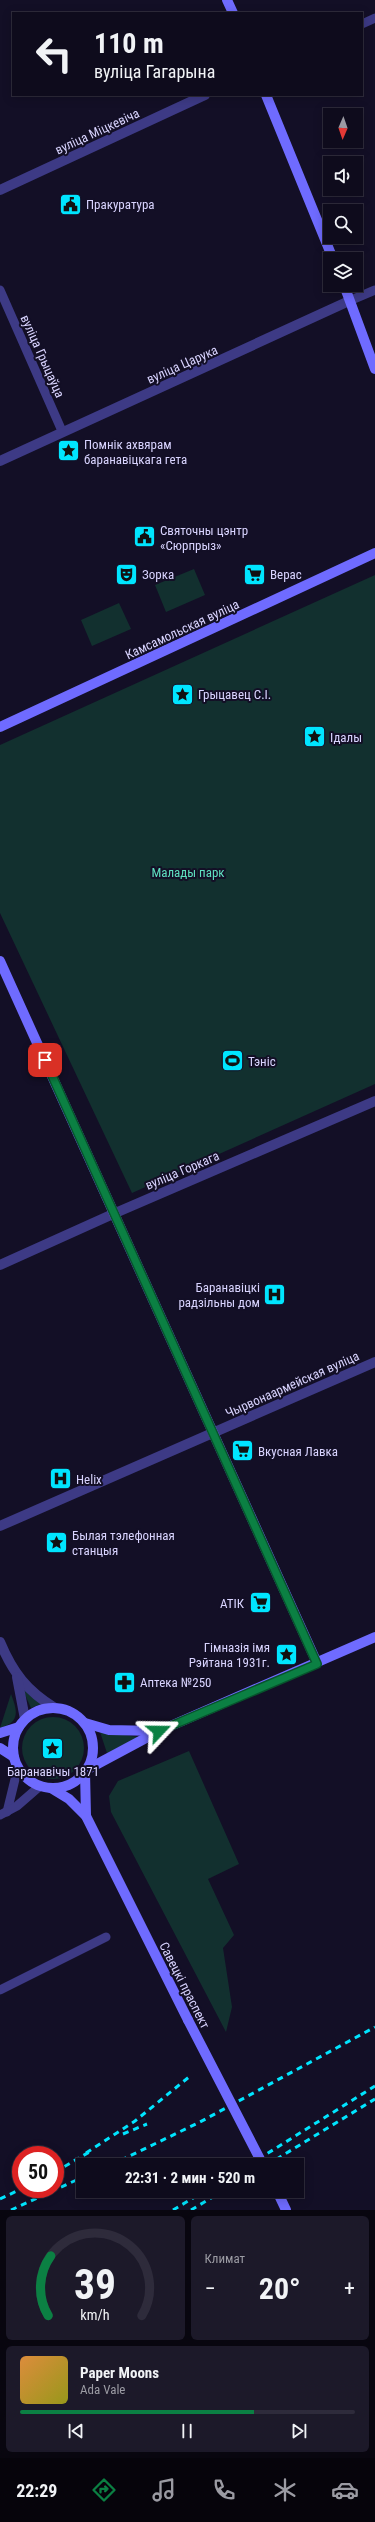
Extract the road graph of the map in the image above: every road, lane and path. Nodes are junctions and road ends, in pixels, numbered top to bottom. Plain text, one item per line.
1 (227, 0) edge
2 (233, 12) edge
3 (375, 18) edge
4 (363, 24) edge
5 (203, 96) edge
6 (266, 96) edge
7 (0, 190) edge
8 (329, 252) edge
9 (0, 290) edge
10 (375, 290) edge
11 (346, 292) edge
12 (349, 301) junction
13 (375, 369) edge
14 (62, 431) junction
15 (0, 461) edge
16 (375, 553) edge
17 (0, 727) edge
18 (0, 961) edge
19 (375, 1101) edge
20 (113, 1214) junction
21 (0, 1265) edge
22 (375, 1362) edge
23 (212, 1433) junction
24 (0, 1526) edge
25 (375, 1638) edge
26 (0, 1642) edge
27 (317, 1664) junction
28 (17, 1676) junction
29 (55, 1708) junction
30 (22, 1723) junction
31 (85, 1723) junction
32 (159, 1731) junction
33 (0, 1733) edge
34 (0, 1748) edge
35 (14, 1757) junction
36 (18, 1767) junction
37 (87, 1770) junction
38 (40, 1786) junction
39 (51, 1788) junction
40 (3, 1814) edge
41 (86, 1816) junction
42 (106, 1937) dead end
43 (0, 1990) edge
44 (259, 2158) edge
45 (280, 2198) edge
46 (286, 2210) edge

1 - 2 main road
3 - 4 street
5 - 7 street, вуліца Міцкевіча
6 - 8 main road
9 - 14 street, вуліца Грыцаўца
10 - 12 street, вуліца Царука
11 - 12 main road
12 - 13 main road
12 - 14 street, вуліца Царука
14 - 15 street, вуліца Царука
16 - 17 main road, Камсамольская вуліца
18 - 20 main road
19 - 20 street, вуліца Горкага
20 - 21 street, вуліца Горкага
20 - 23 main road
22 - 23 street, Чырвонаармейская вуліца
23 - 24 street, Чырвонаармейская вуліца
23 - 27 main road
25 - 27 main road
26 - 28 street
27 - 32 main road
28 - 29 street
28 - 30 street
29 - 30 main road
29 - 31 main road
30 - 33 main road
30 - 35 main road
31 - 32 main road
31 - 37 main road
32 - 37 main road
34 - 35 main road
35 - 36 main road
36 - 38 main road
36 - 40 street
37 - 39 main road
37 - 41 main road, Савецкі праспект
38 - 39 main road
38 - 40 street
39 - 41 main road, Савецкі праспект
41 - 44 main road, Савецкі праспект, bridge
42 - 43 street
45 - 46 main road

